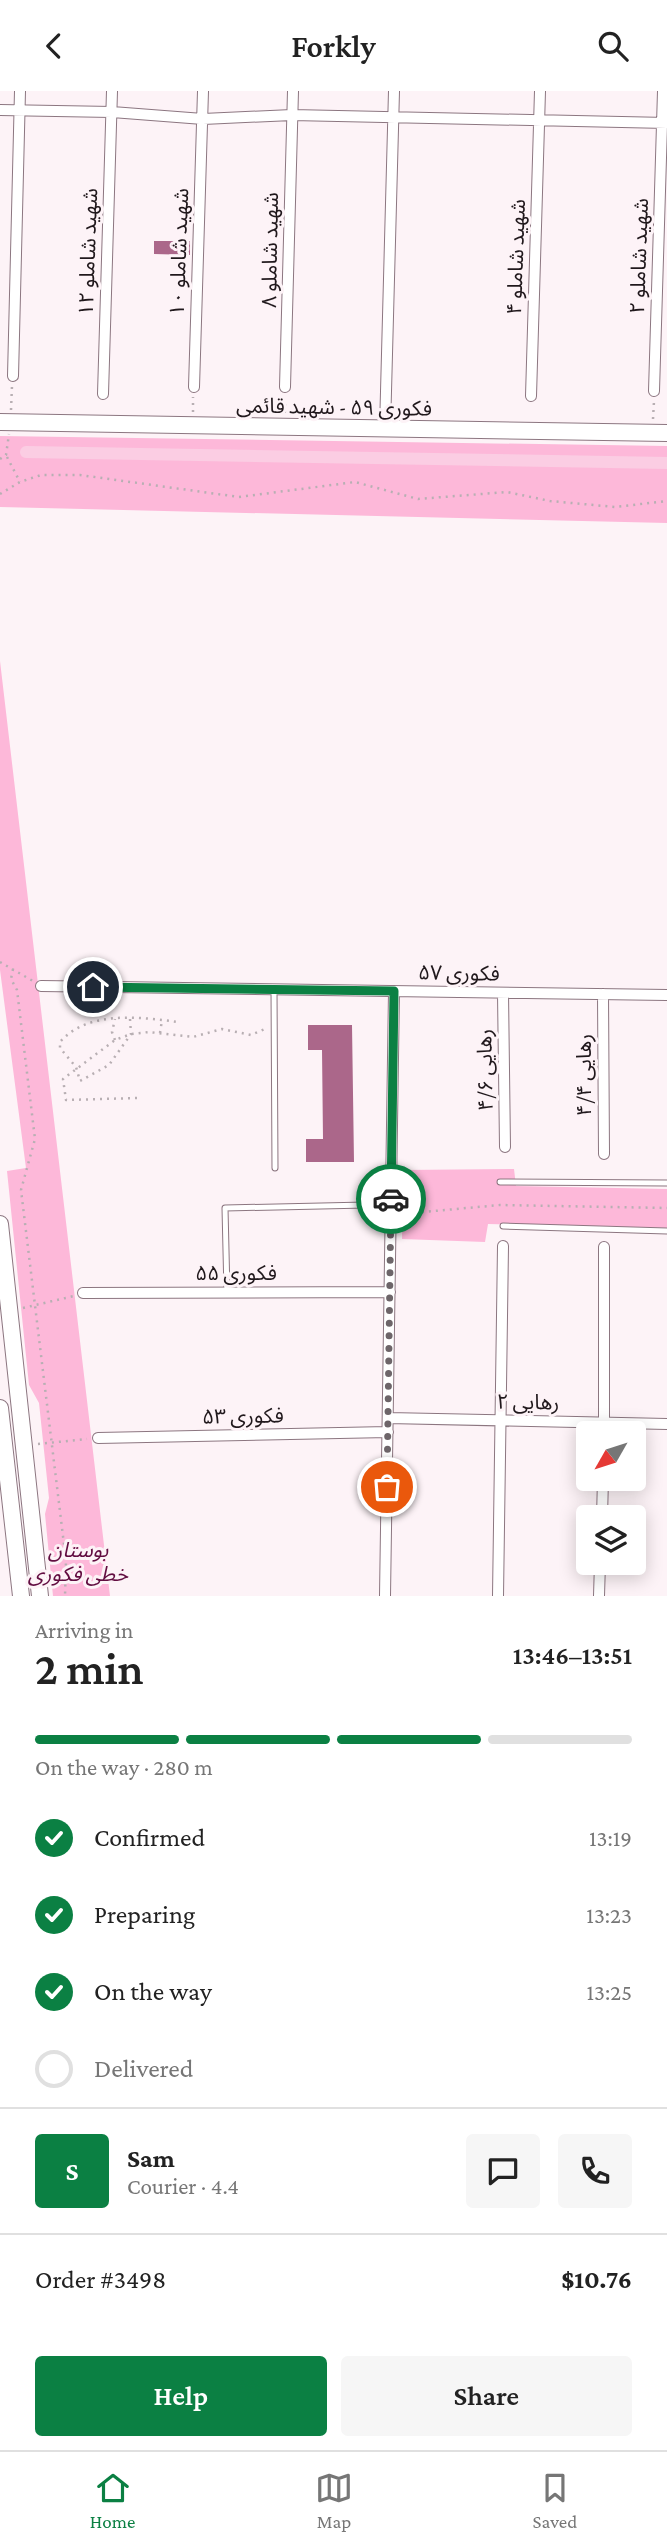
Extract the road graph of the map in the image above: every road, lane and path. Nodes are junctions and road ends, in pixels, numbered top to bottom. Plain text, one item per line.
1 (20, 91) edge
2 (112, 91) edge
3 (203, 91) edge
4 (293, 91) edge
5 (394, 91) edge
6 (540, 91) edge
7 (663, 91) edge
8 (0, 110) edge
9 (19, 110) junction
10 (111, 112) junction
11 (292, 115) junction
12 (393, 117) junction
13 (203, 119) junction
14 (540, 120) junction
15 (665, 123) edge
16 (13, 376) dead end
17 (194, 387) joint
18 (285, 387) joint
19 (654, 391) joint
20 (103, 394) dead end
21 (531, 396) dead end
22 (0, 422) edge
23 (192, 426) junction
24 (285, 427) junction
25 (385, 429) junction
26 (659, 433) edge
27 (6, 455) dead end
28 (20, 482) junction
29 (0, 494) edge
30 (667, 501) edge
31 (0, 962) edge
32 (13, 969) junction
33 (41, 986) joint
34 (274, 989) junction
35 (394, 991) junction
36 (503, 993) junction
37 (603, 994) junction
38 (667, 995) edge
39 (115, 1019) junction
40 (130, 1019) junction
41 (162, 1020) junction
42 (178, 1022) dead end
43 (274, 1025) junction
44 (160, 1033) junction
45 (131, 1034) junction
46 (115, 1041) junction
47 (76, 1067) junction
48 (137, 1098) dead end
49 (505, 1147) dead end
50 (604, 1154) dead end
51 (275, 1168) dead end
52 (500, 1182) dead end
53 (667, 1183) edge
54 (366, 1205) dead end
55 (667, 1208) edge
56 (391, 1215) junction
57 (0, 1224) edge
58 (503, 1226) dead end
59 (667, 1231) edge
60 (503, 1246) dead end
61 (604, 1247) dead end
62 (390, 1292) junction
63 (83, 1293) joint
64 (227, 1293) junction
65 (35, 1305) junction
66 (9, 1311) junction
67 (0, 1408) edge
68 (388, 1418) junction
69 (501, 1421) junction
70 (604, 1421) edge
71 (667, 1424) edge
72 (646, 1425) edge
73 (576, 1426) edge
74 (388, 1432) junction
75 (98, 1438) joint
76 (53, 1442) junction
77 (24, 1445) junction
78 (600, 1575) edge
79 (21, 1596) edge
80 (40, 1596) edge
81 (65, 1596) edge
82 (385, 1596) edge
83 (498, 1596) edge
84 (600, 1596) edge

1 - 9 street
2 - 10 street, شهید شاملو ۱۲
3 - 13 street, شهید شاملو ۱۰
4 - 11 street, شهید شاملو ۸
5 - 12 street
6 - 14 street, شهید شاملو ۴
7 - 15 street, شهید شاملو ۲
8 - 9 street
9 - 10 street
9 - 16 street
10 - 13 street
10 - 20 street, شهید شاملو ۱۲
11 - 12 street
11 - 13 street
11 - 18 street, شهید شاملو ۸
12 - 14 street
12 - 25 street
13 - 17 street, شهید شاملو ۱۰
14 - 15 street
14 - 21 street, شهید شاملو ۴
15 - 19 street, شهید شاملو ۲
17 - 23 path
18 - 24 path
19 - 26 path
22 - 23 street, فکوری ۵۹ - شهید قائمی
23 - 24 street, فکوری ۵۹ - شهید قائمی
24 - 25 street, فکوری ۵۹ - شهید قائمی
25 - 26 street, فکوری ۵۹ - شهید قائمی
27 - 28 path
28 - 29 path
28 - 30 path
31 - 32 path
32 - 33 path
32 - 65 path
33 - 34 street, فکوری ۵۷
34 - 35 street, فکوری ۵۷
34 - 43 lane
35 - 36 street, فکوری ۵۷
35 - 56 street
36 - 37 street, فکوری ۵۷
36 - 49 street, رهایی ۴/۶
37 - 38 street, فکوری ۵۷
37 - 50 street, رهایی ۴/۴
39 - 40 path
39 - 46 path
39 - 47 path
40 - 41 path
40 - 45 path
41 - 42 path
41 - 44 path
43 - 44 path
43 - 51 lane
44 - 45 path
45 - 46 path
45 - 47 path
46 - 47 path
47 - 48 path
52 - 53 lane
54 - 64 lane
55 - 56 path
56 - 62 street
57 - 66 street
58 - 59 lane
60 - 69 street
61 - 70 street
62 - 64 street, فکوری ۵۵
62 - 68 street
63 - 64 street, فکوری ۵۵
63 - 65 path
65 - 66 path
65 - 76 path
66 - 77 street
67 - 79 street
68 - 69 street, رهایی ۲
68 - 74 street
69 - 73 street, رهایی ۲
69 - 83 street
71 - 72 street, رهایی ۲
74 - 75 street, فکوری ۵۳
74 - 82 street
75 - 76 path
76 - 77 path
76 - 81 path
77 - 80 street
78 - 84 street

